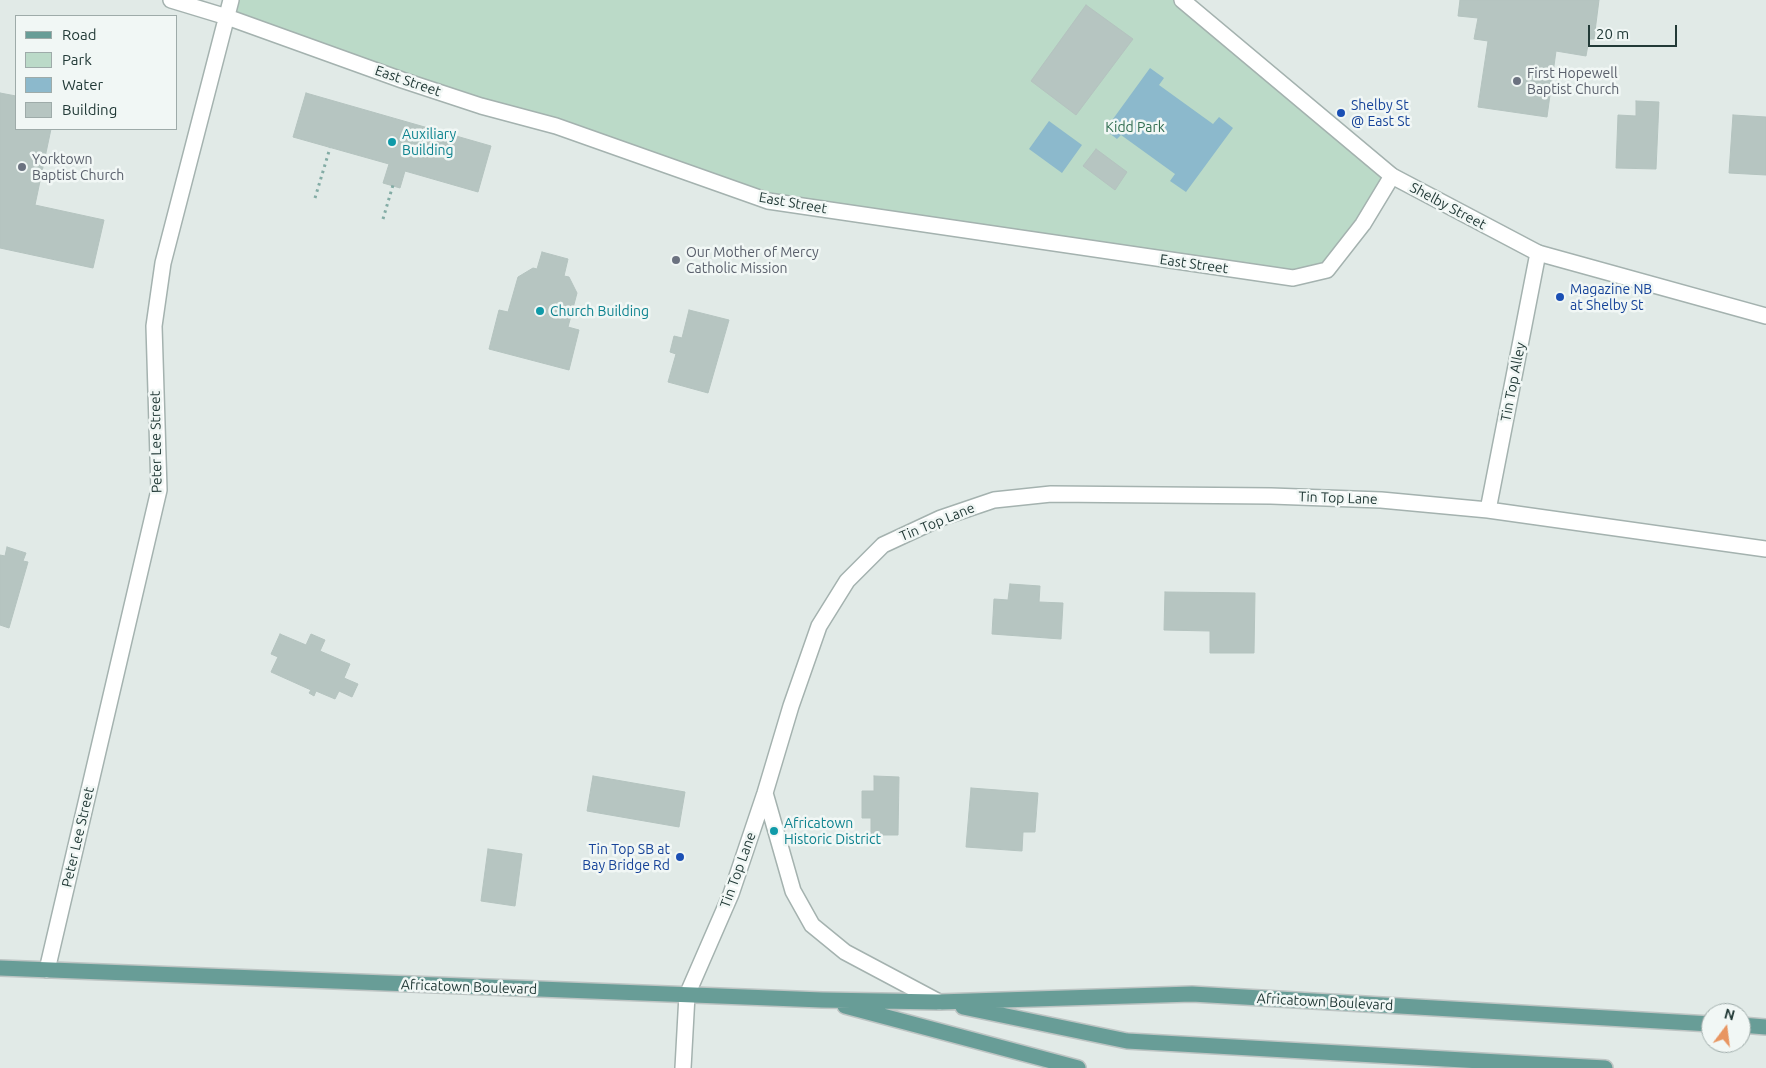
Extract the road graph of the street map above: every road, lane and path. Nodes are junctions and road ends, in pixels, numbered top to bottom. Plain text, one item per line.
1 (171, 0) edge
2 (231, 0) edge
3 (1182, 0) edge
4 (227, 17) junction
5 (330, 148) dead end
6 (1392, 176) junction
7 (393, 185) dead end
8 (314, 198) dead end
9 (383, 219) dead end
10 (1538, 253) junction
11 (1766, 316) edge
12 (1488, 510) junction
13 (1766, 549) edge
14 (765, 793) junction
15 (0, 968) edge
16 (48, 970) junction
17 (687, 996) junction
18 (822, 1000) junction
19 (939, 1002) junction
20 (1701, 1023) edge
21 (1751, 1026) edge
22 (1766, 1027) edge
23 (683, 1068) edge
24 (1078, 1068) edge
25 (1605, 1068) edge

1 - 4 street, East Street
2 - 4 street, Peter Lee Street
3 - 6 street, Shelby Street
4 - 6 street, East Street
4 - 16 street, Peter Lee Street
5 - 8 path
6 - 10 street, Shelby Street
7 - 9 path
10 - 11 street, Shelby Street
10 - 12 street, Tin Top Alley
12 - 13 street, Tin Top Lane
12 - 14 street, Tin Top Lane
14 - 17 street, Tin Top Lane
14 - 19 street
15 - 16 main road, Africatown Boulevard
16 - 17 main road, Africatown Boulevard
17 - 18 main road, Africatown Boulevard
17 - 23 street
18 - 19 main road, Africatown Boulevard
18 - 24 main road
19 - 20 main road, Africatown Boulevard
19 - 25 main road, Africatown Boulevard
21 - 22 main road

